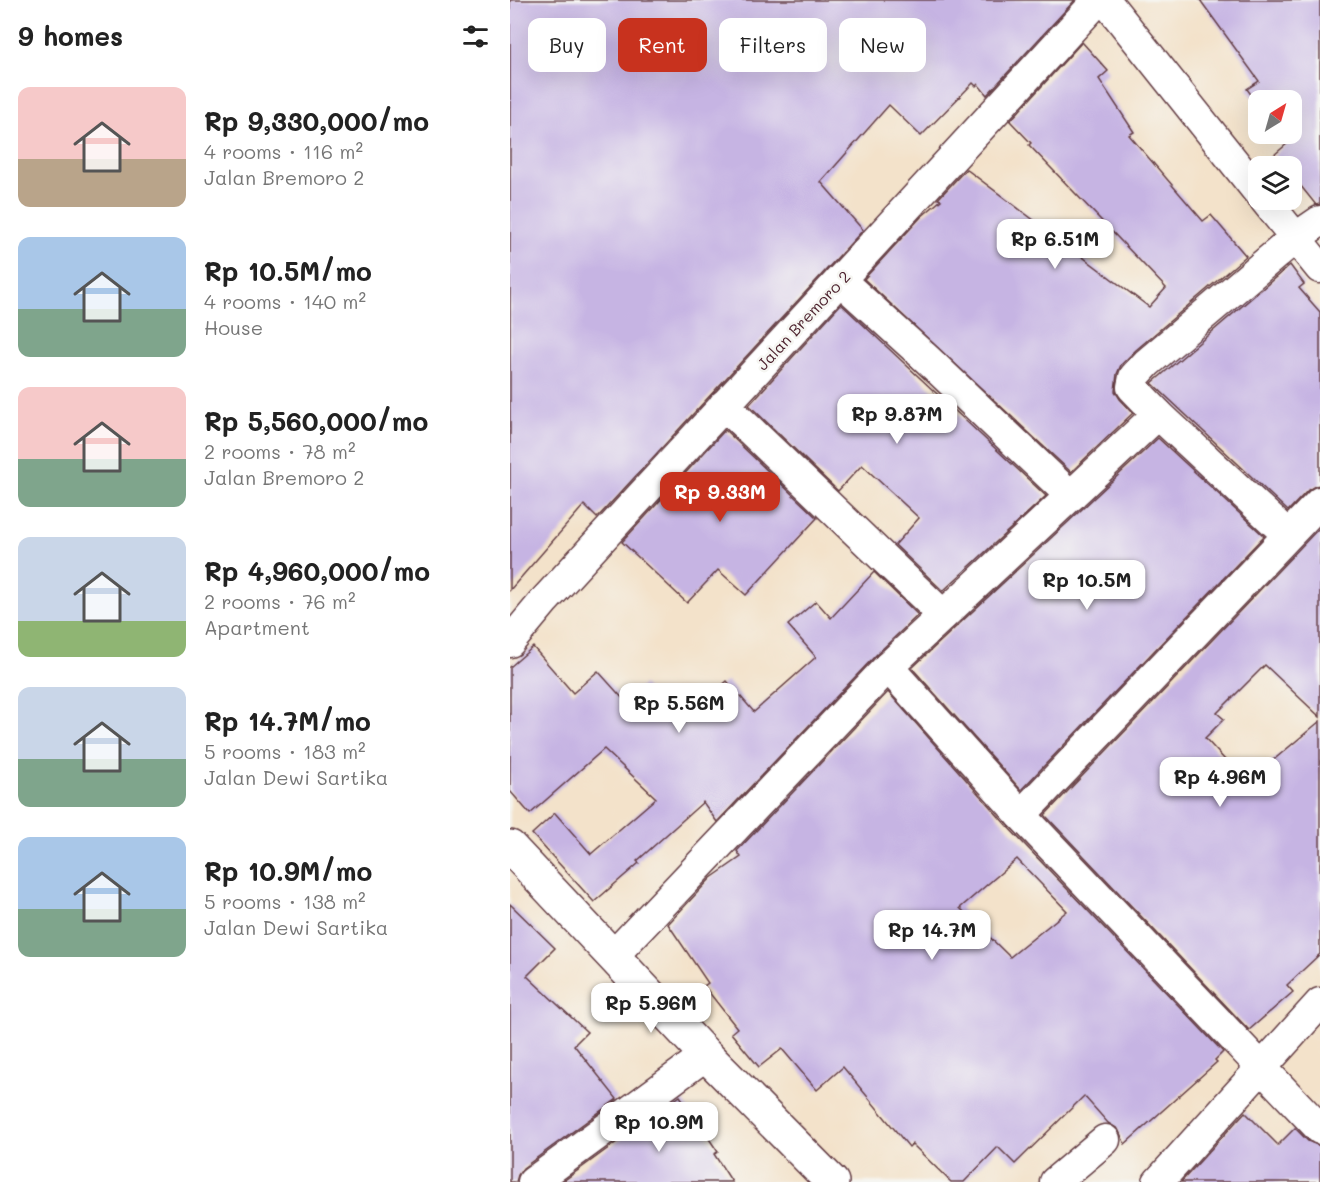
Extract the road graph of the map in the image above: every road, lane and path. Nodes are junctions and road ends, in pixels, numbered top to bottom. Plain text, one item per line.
1 (1098, 0) edge
2 (1105, 0) edge
3 (1248, 179) edge
4 (1273, 210) edge
5 (1320, 220) edge
6 (1295, 238) junction
7 (1320, 268) edge
8 (840, 280) junction
9 (724, 405) junction
10 (1158, 414) junction
11 (1071, 496) junction
12 (1320, 502) edge
13 (1288, 535) junction
14 (943, 615) junction
15 (510, 642) edge
16 (888, 667) junction
17 (1022, 814) junction
18 (510, 847) edge
19 (613, 956) junction
20 (1320, 1003) edge
21 (705, 1055) junction
22 (1260, 1068) junction
23 (1320, 1129) edge
24 (1105, 1140) dead end
25 (533, 1182) edge
26 (832, 1182) edge
27 (1055, 1182) edge
28 (1158, 1182) edge

1 - 8 street, Jalan Bremoro 2
2 - 3 street
4 - 6 street
5 - 6 street
6 - 7 street
6 - 10 street
8 - 9 street, Jalan Bremoro 2
8 - 11 street
9 - 14 street
9 - 15 street, Jalan Bremoro 2
10 - 11 street
10 - 13 street
11 - 14 street
12 - 13 street
13 - 17 street
14 - 16 street
16 - 17 street
16 - 19 street
17 - 22 street
18 - 19 main road
19 - 21 main road
20 - 22 street
21 - 25 street
21 - 26 main road
22 - 23 street
22 - 28 street
24 - 27 street

